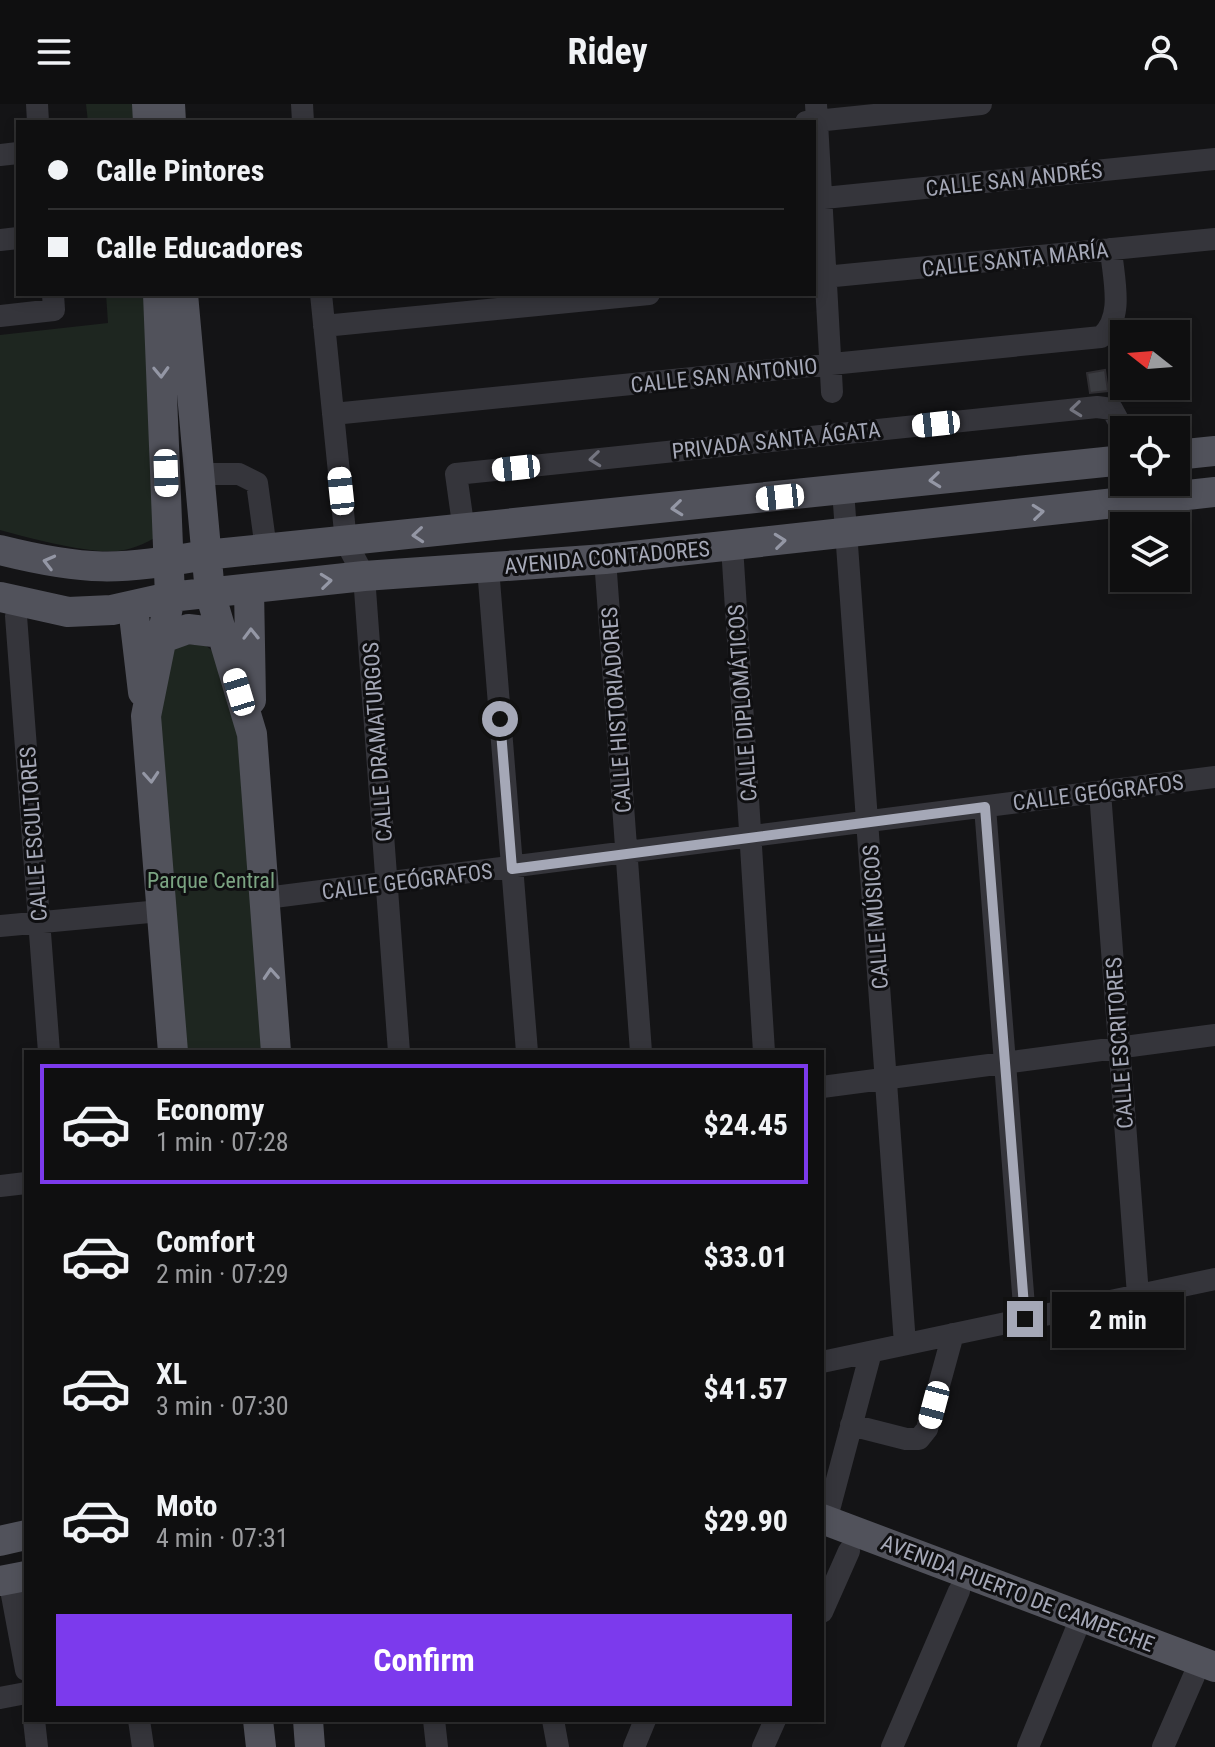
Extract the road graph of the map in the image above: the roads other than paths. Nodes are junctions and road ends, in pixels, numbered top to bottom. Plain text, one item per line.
1 (981, 104) edge
2 (813, 116) edge
3 (1215, 159) edge
4 (816, 165) edge
5 (818, 198) edge
6 (1215, 239) edge
7 (1111, 249) junction
8 (820, 277) edge
9 (158, 296) edge
10 (183, 296) edge
11 (321, 296) edge
12 (629, 296) edge
13 (54, 302) edge
14 (0, 316) edge
15 (324, 326) junction
16 (831, 364) junction
17 (832, 392) dead end
18 (333, 414) junction
19 (1116, 416) edge
20 (1215, 451) edge
21 (1190, 454) edge
22 (1110, 461) edge
23 (198, 474) junction
24 (843, 490) junction
25 (1215, 492) edge
26 (464, 531) junction
27 (847, 534) junction
28 (346, 542) junction
29 (732, 546) junction
30 (266, 549) junction
31 (0, 550) edge
32 (205, 555) junction
33 (605, 559) junction
34 (169, 562) junction
35 (488, 568) junction
36 (104, 569) junction
37 (364, 576) junction
38 (257, 588) junction
39 (210, 593) junction
40 (170, 597) junction
41 (122, 608) junction
42 (5, 610) edge
43 (222, 633) junction
44 (163, 638) junction
45 (146, 716) junction
46 (252, 734) junction
47 (1215, 777) edge
48 (1100, 792) junction
49 (985, 807) junction
50 (868, 822) junction
51 (750, 838) junction
52 (626, 854) junction
53 (512, 869) junction
54 (388, 884) junction
55 (266, 898) junction
56 (160, 911) junction
57 (40, 922) junction
58 (0, 926) edge
59 (1215, 1035) edge
60 (1120, 1048) junction
61 (49, 1050) edge
62 (173, 1050) edge
63 (276, 1050) edge
64 (399, 1050) edge
65 (527, 1050) edge
66 (641, 1050) edge
67 (764, 1050) edge
68 (1006, 1063) junction
69 (887, 1079) junction
70 (824, 1087) edge
71 (24, 1183) edge
72 (0, 1186) edge
73 (1215, 1279) edge
74 (1138, 1295) junction
75 (1025, 1319) junction
76 (953, 1334) junction
77 (905, 1344) junction
78 (871, 1352) junction
79 (824, 1362) edge
80 (851, 1425) junction
81 (830, 1533) edge
82 (24, 1535) edge
83 (0, 1541) edge
84 (12, 1579) edge
85 (959, 1591) junction
86 (824, 1592) edge
87 (1079, 1626) junction
88 (24, 1657) edge
89 (1208, 1676) edge
90 (24, 1693) edge
91 (0, 1698) edge
92 (34, 1722) edge
93 (139, 1722) edge
94 (258, 1722) edge
95 (308, 1722) edge
96 (434, 1722) edge
97 (553, 1722) edge
98 (644, 1722) edge
99 (774, 1722) edge
100 (37, 1747) edge
101 (143, 1747) edge
102 (261, 1747) edge
103 (310, 1747) edge
104 (437, 1747) edge
105 (558, 1747) edge
106 (634, 1747) edge
107 (763, 1747) edge
108 (892, 1747) edge
109 (1028, 1747) edge
110 (1163, 1747) edge

1 - 2 street
3 - 5 street, CALLE SAN ANDRÉS
4 - 5 street
5 - 8 street
6 - 7 street, CALLE SANTA MARÍA
7 - 8 street, CALLE SANTA MARÍA
7 - 16 street, CALLE SAN ANTONIO
8 - 16 street
9 -> 34 main road
10 - 23 main road
11 - 15 street
12 - 15 street
13 - 14 street
15 - 18 street
16 - 17 street
16 - 18 street, CALLE SAN ANTONIO
18 - 28 street
19 -> 26 street, PRIVADA SANTA ÁGATA
20 - 21 main road
22 -> 24 main road, AVENIDA CONTADORES
23 - 30 street
23 - 32 main road
24 -> 26 main road, AVENIDA CONTADORES
24 - 27 street, CALLE MÚSICOS
27 -> 25 main road, AVENIDA CONTADORES
26 -> 28 main road, AVENIDA CONTADORES
29 -> 27 main road, AVENIDA CONTADORES
27 - 50 street, CALLE MÚSICOS
28 - 30 main road, AVENIDA CONTADORES
28 - 37 street
29 - 33 main road, AVENIDA CONTADORES
29 - 51 street, CALLE DIPLOMÁTICOS
30 - 32 main road, AVENIDA CONTADORES
30 - 38 main road
36 -> 31 main road, AVENIDA CONTADORES
32 - 34 main road, AVENIDA CONTADORES
32 - 39 main road
33 - 35 main road, AVENIDA CONTADORES
33 - 52 street, CALLE HISTORIADORES
34 - 36 main road, AVENIDA CONTADORES
34 - 40 main road
35 - 37 main road, AVENIDA CONTADORES
35 - 53 street
36 - 41 main road
38 -> 37 main road, AVENIDA CONTADORES
37 - 54 street, CALLE DRAMATURGOS
38 - 39 main road, AVENIDA CONTADORES
46 -> 38 main road
39 - 40 main road, AVENIDA CONTADORES
39 - 43 main road
40 - 41 main road, AVENIDA CONTADORES
40 - 44 main road
41 - 42 main road, AVENIDA CONTADORES
41 - 45 main road
42 - 57 street, CALLE ESCULTORES
43 - 44 main road
43 - 46 main road
44 - 45 main road
45 -> 56 main road
46 - 55 main road
47 - 48 street, CALLE GEÓGRAFOS
48 - 49 street, CALLE GEÓGRAFOS
48 - 60 street, CALLE ESCRITORES
49 - 50 street, CALLE GEÓGRAFOS
49 - 68 street
50 - 51 street, CALLE GEÓGRAFOS
50 - 69 street, CALLE MÚSICOS
51 - 52 street, CALLE GEÓGRAFOS
51 - 67 street, CALLE DIPLOMÁTICOS
52 - 53 street, CALLE GEÓGRAFOS
52 - 66 street, CALLE HISTORIADORES
53 - 54 street, CALLE GEÓGRAFOS
53 - 65 street
54 - 55 street, CALLE GEÓGRAFOS
54 - 64 street, CALLE DRAMATURGOS
63 -> 55 main road
56 - 57 street
56 - 62 main road
57 - 58 street
57 - 61 street, CALLE ESCULTORES
59 - 60 street
60 - 68 street
60 - 74 street, CALLE ESCRITORES
68 - 69 street
68 - 75 street
69 - 70 street
69 - 77 street, CALLE MÚSICOS
71 - 72 street
73 - 74 street
74 - 75 street
75 - 76 street
76 - 77 street
76 - 80 street
77 - 78 street
78 - 79 street
78 - 80 street
80 - 81 street
81 - 85 main road, AVENIDA PUERTO DE CAMPECHE
81 - 86 street
81 - 87 main road, AVENIDA PUERTO DE CAMPECHE
82 - 83 main road
84 - 88 street
85 - 87 main road, AVENIDA PUERTO DE CAMPECHE
85 - 108 street
87 - 89 main road, AVENIDA PUERTO DE CAMPECHE
87 - 109 street
89 - 110 street
90 - 91 street
92 - 100 street
93 - 101 street
94 - 102 main road
95 - 103 main road
96 - 104 street
97 - 105 street
98 - 106 street
99 - 107 street

